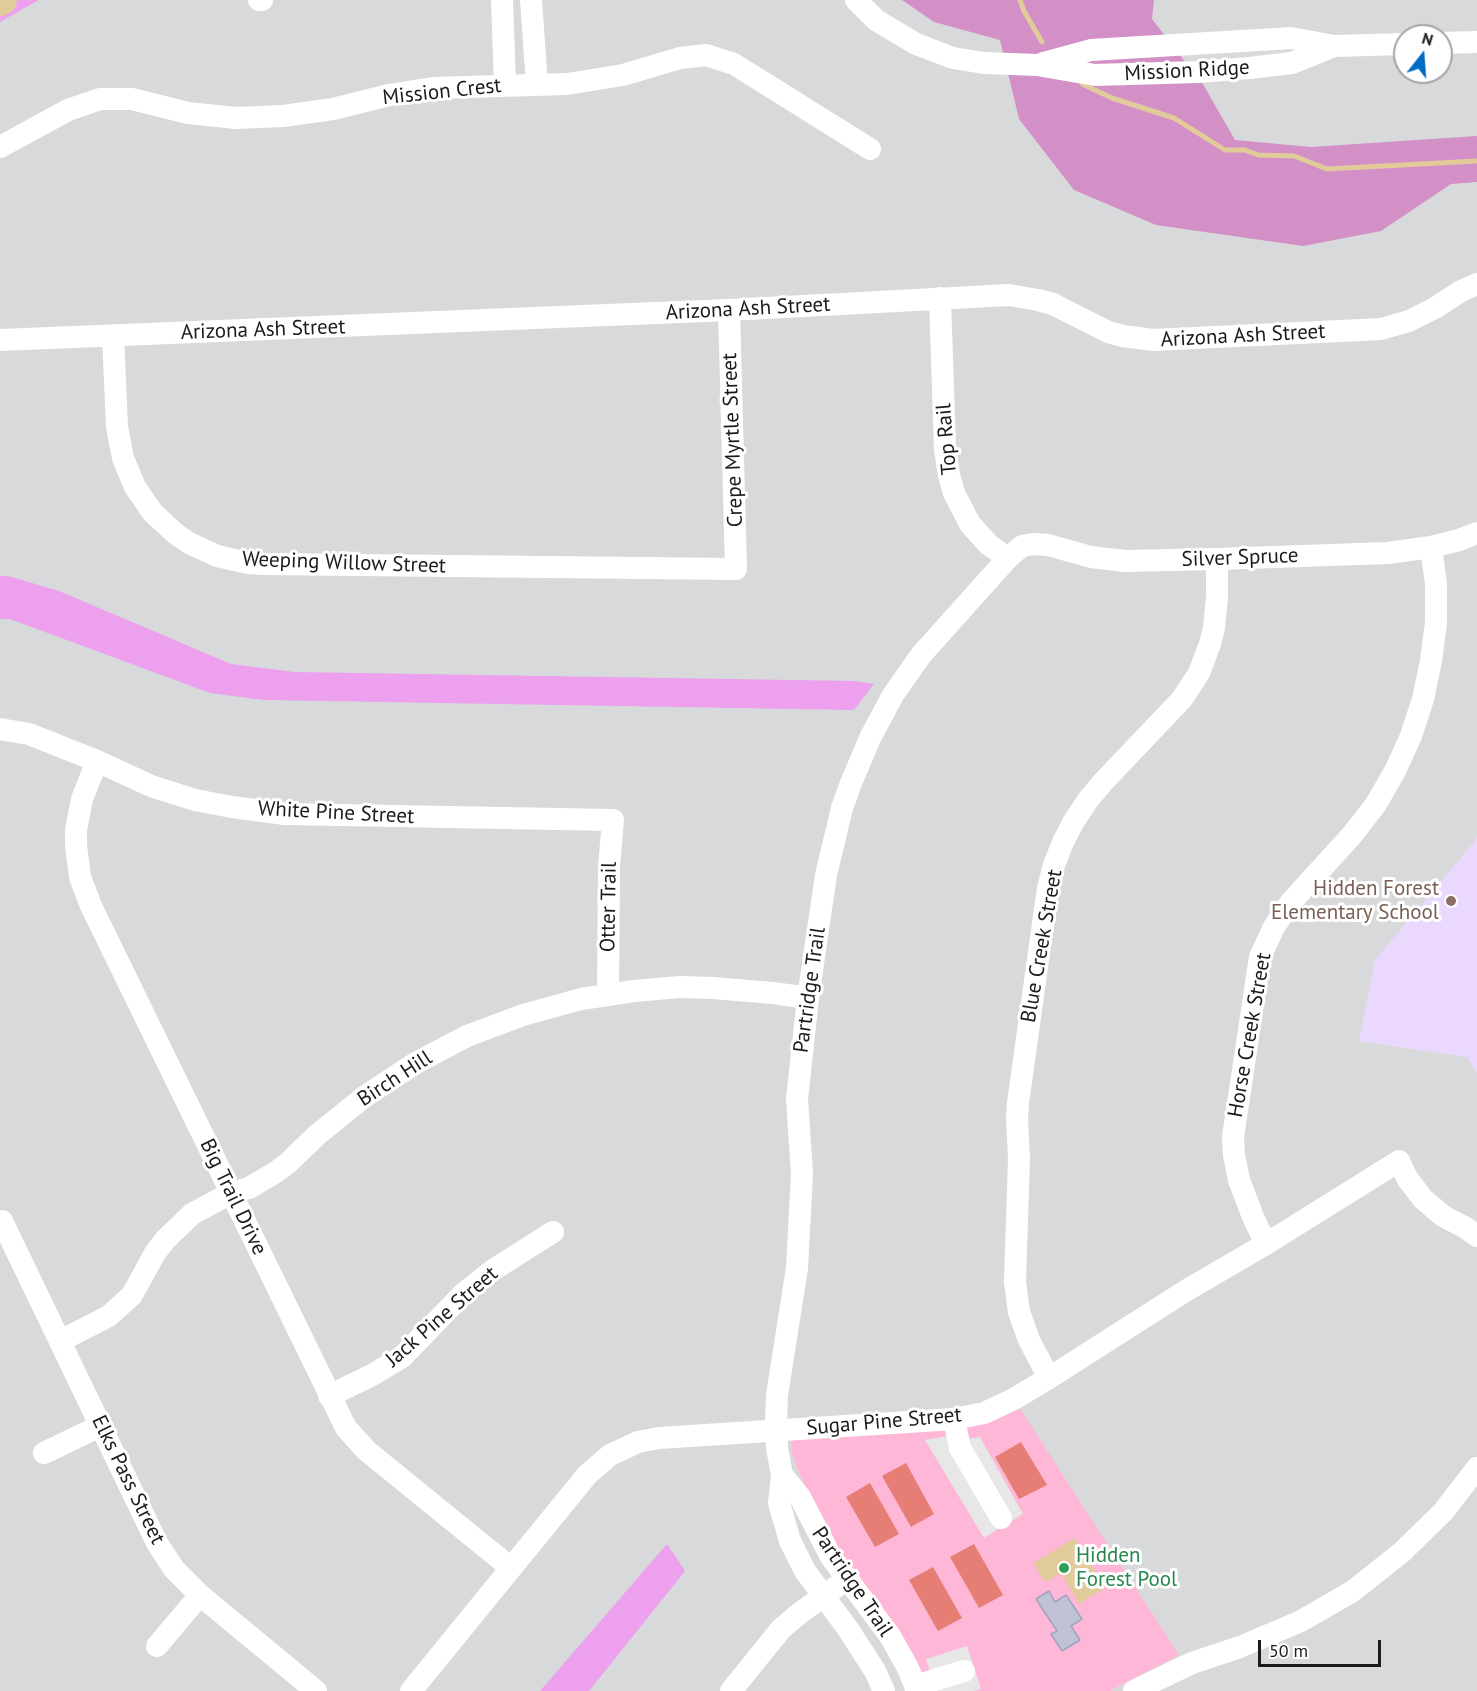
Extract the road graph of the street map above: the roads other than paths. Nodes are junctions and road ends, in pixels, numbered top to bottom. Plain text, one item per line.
1 (502, 0) edge
2 (531, 0) edge
3 (856, 0) edge
4 (1249, 41) junction
5 (1477, 42) edge
6 (1453, 43) edge
7 (1393, 44) edge
8 (1150, 46) junction
9 (1334, 46) junction
10 (1037, 65) junction
11 (1249, 68) junction
12 (1150, 73) junction
13 (506, 85) junction
14 (537, 85) junction
15 (0, 147) edge
16 (870, 149) dead end
17 (1477, 284) edge
18 (940, 298) junction
19 (729, 310) junction
20 (113, 336) junction
21 (0, 340) edge
22 (1477, 533) edge
23 (1431, 547) junction
24 (1008, 558) junction
25 (1217, 559) junction
26 (736, 569) joint
27 (0, 729) edge
28 (97, 761) junction
29 (613, 820) joint
30 (608, 995) junction
31 (808, 998) junction
32 (231, 1193) junction
33 (1, 1222) edge
34 (553, 1232) dead end
35 (1477, 1236) edge
36 (1266, 1244) junction
37 (60, 1341) junction
38 (1048, 1378) junction
39 (329, 1396) junction
40 (954, 1419) junction
41 (100, 1426) junction
42 (776, 1431) junction
43 (44, 1453) dead end
44 (1477, 1468) edge
45 (782, 1475) junction
46 (1001, 1518) dead end
47 (511, 1568) junction
48 (846, 1580) junction
49 (200, 1595) junction
50 (824, 1596) junction
51 (157, 1646) dead end
52 (964, 1671) dead end
53 (916, 1688) edge
54 (316, 1691) edge
55 (411, 1691) edge
56 (731, 1691) edge
57 (884, 1691) edge
58 (1134, 1691) edge

1 - 13 street
2 - 14 street
3 - 10 street, Mission Ridge
4 - 8 street, Mission Ridge
4 - 9 street, Mission Ridge
4 - 11 street
5 - 6 street
7 - 9 street, Mission Ridge
8 - 10 street, Mission Ridge
8 - 12 street
9 - 11 street, Mission Ridge
10 - 12 street, Mission Ridge
11 - 12 street, Mission Ridge
13 - 14 street, Mission Crest
13 - 15 street, Mission Crest
14 - 16 street, Mission Crest
17 - 18 street, Arizona Ash Street
18 - 19 street, Arizona Ash Street
18 - 24 street, Top Rail
19 - 20 street, Arizona Ash Street
19 - 26 street, Crepe Myrtle Street
20 - 21 street, Arizona Ash Street
20 - 26 street, Weeping Willow Street
22 - 23 street, Silver Spruce
23 - 25 street, Silver Spruce
23 - 36 street, Horse Creek Street
24 - 25 street, Silver Spruce
24 - 31 street, Partridge Trail
25 - 38 street, Blue Creek Street
27 - 28 street, White Pine Street
28 - 29 street, White Pine Street
28 - 32 street, Big Trail Drive
29 - 30 street, Otter Trail
30 - 31 street, Birch Hill
30 - 32 street, Birch Hill
31 - 42 street, Partridge Trail
32 - 37 street, Birch Hill
32 - 39 street, Big Trail Drive
33 - 37 street, Elks Pass Street
34 - 39 street, Jack Pine Street
35 - 36 street, Sugar Pine Street
36 - 38 street, Sugar Pine Street
37 - 41 street, Elks Pass Street
38 - 40 street, Sugar Pine Street
39 - 47 street, Big Trail Drive
40 - 42 street, Sugar Pine Street
40 - 46 street
41 - 43 street
41 - 49 street, Elks Pass Street
42 - 45 street, Partridge Trail
42 - 47 street, Sugar Pine Street
44 - 58 street
45 - 48 street, Partridge Trail
45 - 50 street, Partridge Trail
47 - 55 street, Sugar Pine Street
48 - 50 street
48 - 53 street, Partridge Trail
49 - 51 street
49 - 54 street, Elks Pass Street
50 - 56 street
50 - 57 street, Partridge Trail
52 - 53 street

